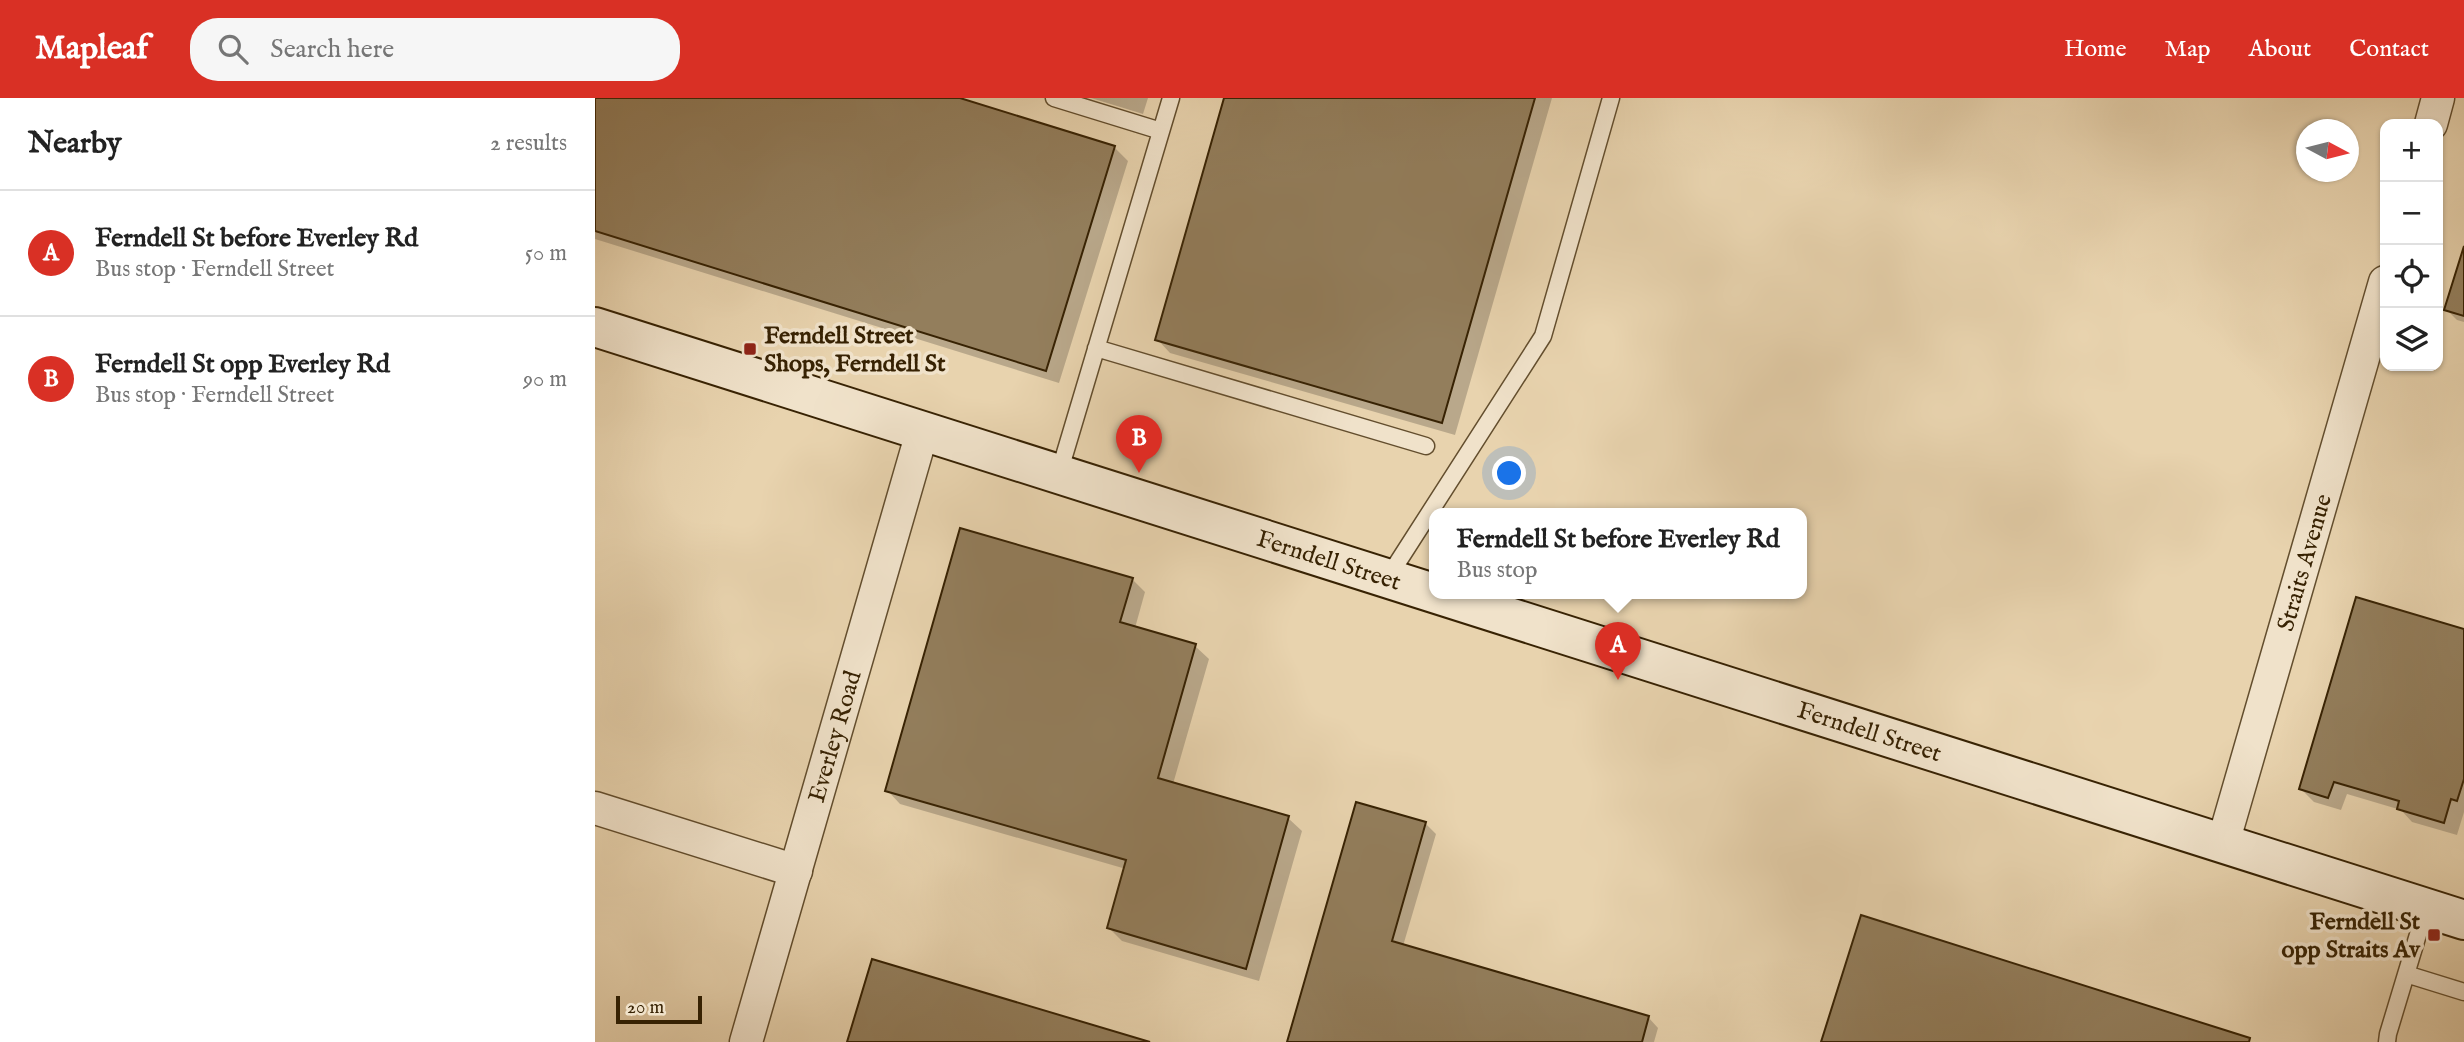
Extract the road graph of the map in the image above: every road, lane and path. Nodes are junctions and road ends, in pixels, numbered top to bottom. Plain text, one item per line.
1 (1054, 98) edge
2 (1171, 98) edge
3 (1611, 98) edge
4 (2438, 98) edge
5 (2432, 119) edge
6 (1161, 131) junction
7 (2380, 299) edge
8 (595, 327) edge
9 (1096, 348) junction
10 (923, 429) junction
11 (1426, 446) dead end
12 (1059, 473) junction
13 (1433, 508) edge
14 (1429, 514) edge
15 (1387, 580) junction
16 (1429, 593) edge
17 (1447, 599) edge
18 (595, 808) edge
19 (2223, 843) junction
20 (796, 871) junction
21 (2426, 908) junction
22 (2464, 920) edge
23 (2406, 974) junction
24 (2464, 992) edge
25 (746, 1042) edge
26 (2387, 1042) edge

1 - 6 lane
2 - 6 lane
3 - 13 lane
4 - 5 street
6 - 9 lane
7 - 19 street, Straits Avenue
8 - 10 main road, Ferndell Street
9 - 11 lane
9 - 12 lane
10 - 12 main road, Ferndell Street
10 - 20 street, Everley Road
12 - 15 main road, Ferndell Street
14 - 15 lane
15 - 16 main road, Ferndell Street
17 - 19 main road, Ferndell Street
18 - 20 street
19 - 21 main road, Ferndell Street
20 - 25 street, Everley Road
21 - 22 main road, Ferndell Street
21 - 23 lane
23 - 24 lane
23 - 26 lane

